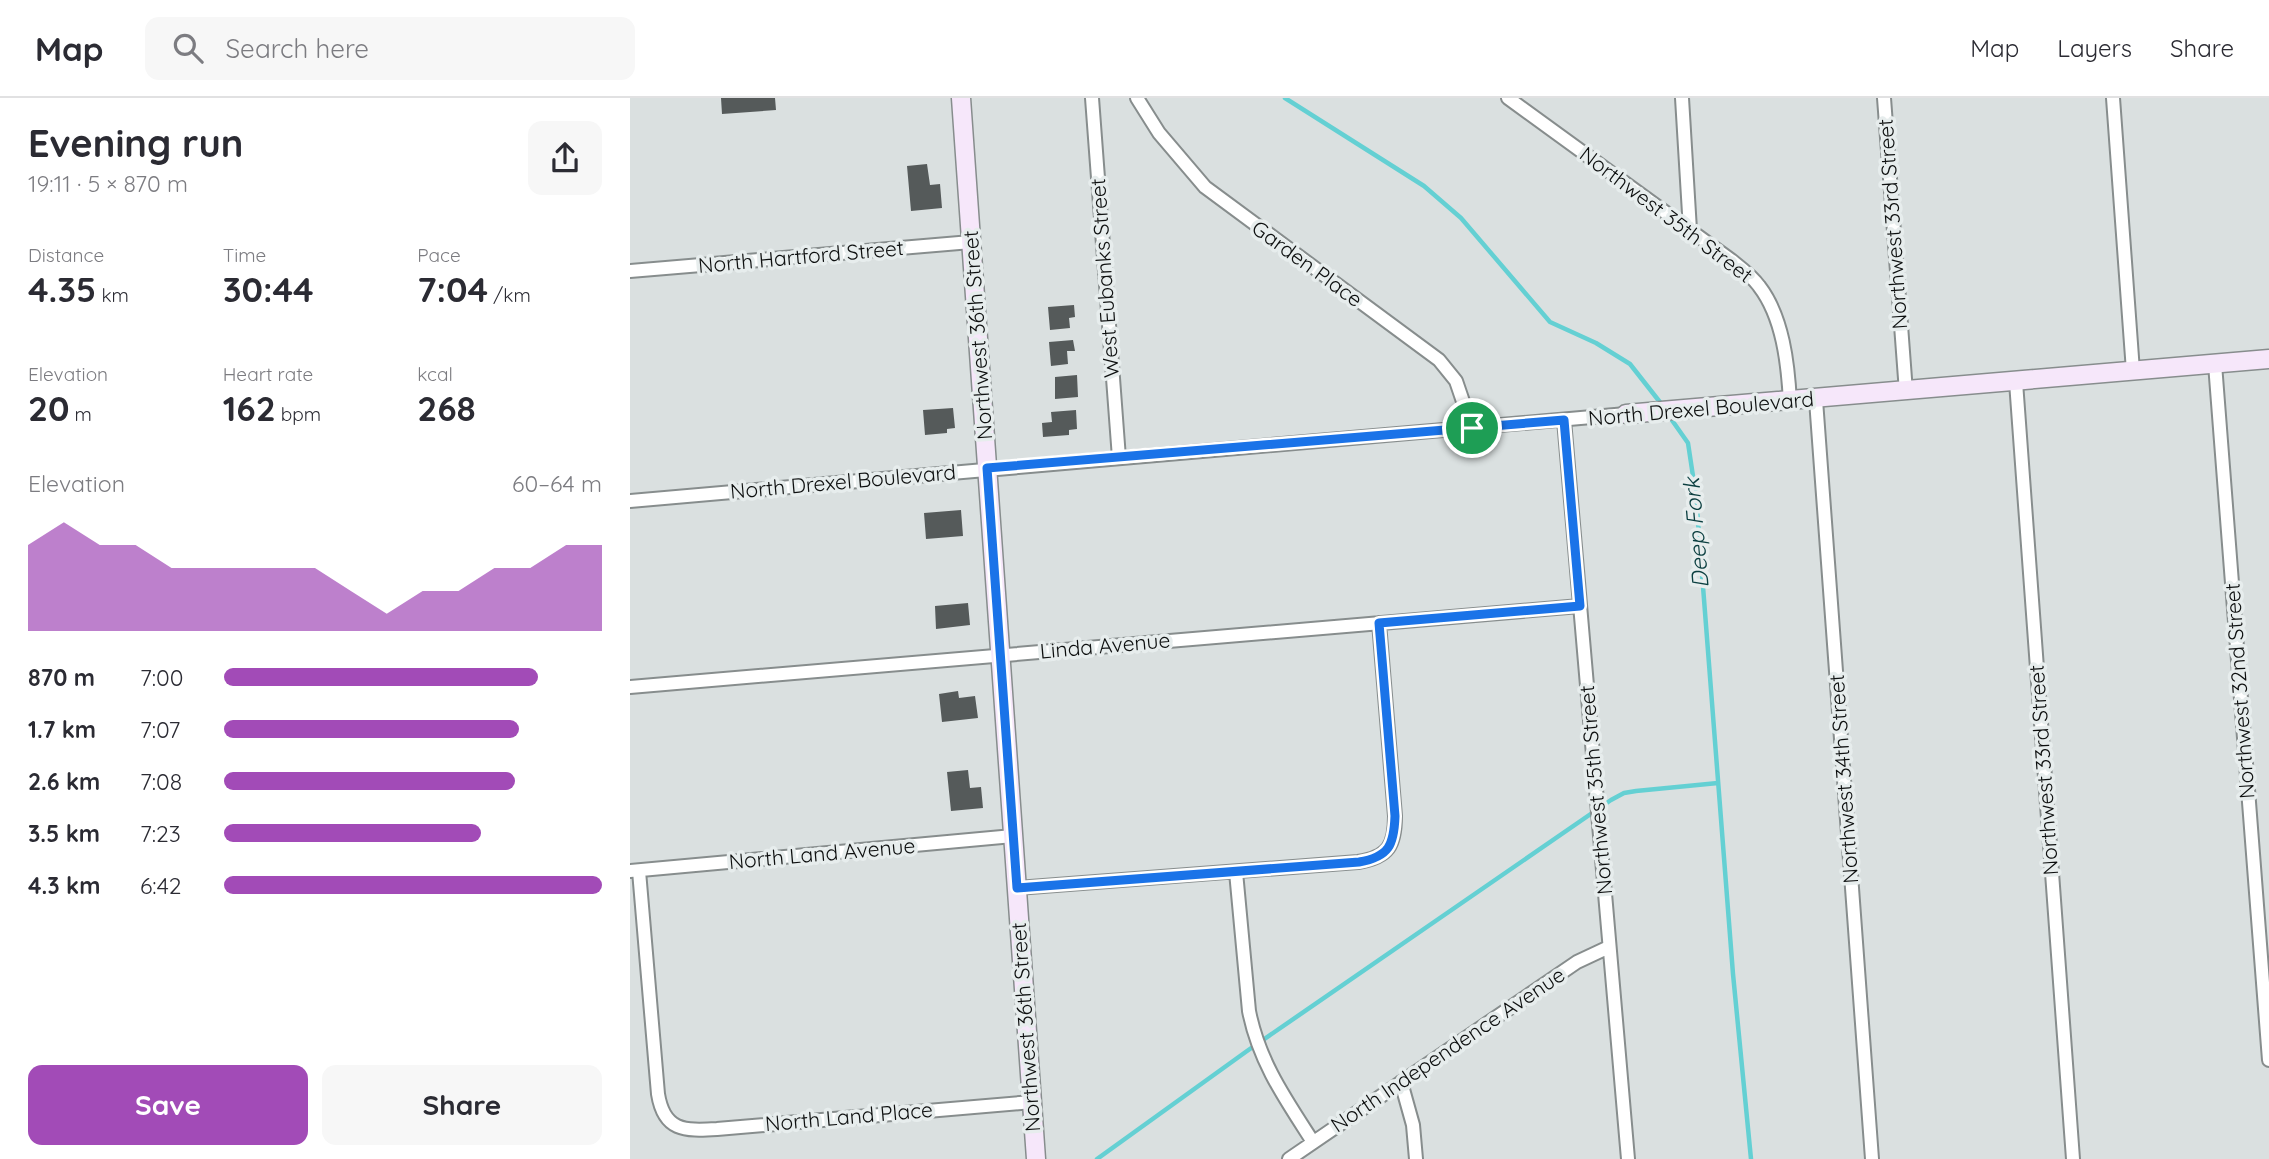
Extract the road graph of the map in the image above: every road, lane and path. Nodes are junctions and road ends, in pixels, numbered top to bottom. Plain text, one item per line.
1 (961, 98) edge
2 (1092, 98) edge
3 (1137, 98) edge
4 (1508, 98) edge
5 (1682, 98) edge
6 (1884, 98) edge
7 (2113, 98) edge
8 (1690, 230) junction
9 (971, 242) junction
10 (630, 271) edge
11 (2269, 359) edge
12 (2215, 364) junction
13 (2133, 371) junction
14 (2016, 382) junction
15 (1906, 392) junction
16 (1816, 400) junction
17 (1790, 402) junction
18 (1626, 414) joint
19 (1564, 420) junction
20 (1472, 428) junction
21 (1119, 458) junction
22 (987, 468) junction
23 (630, 501) edge
24 (1580, 606) junction
25 (1379, 623) junction
26 (1001, 654) junction
27 (630, 687) edge
28 (1013, 836) junction
29 (634, 871) edge
30 (1236, 872) junction
31 (1017, 888) junction
32 (1609, 947) junction
33 (2269, 1060) edge
34 (1401, 1082) junction
35 (1032, 1101) junction
36 (1313, 1142) junction
37 (1036, 1159) edge
38 (1289, 1159) edge
39 (1416, 1159) edge
40 (1628, 1159) edge
41 (1872, 1159) edge
42 (2073, 1159) edge

1 - 9 main road, Northwest 36th Street
2 - 21 street, West Eubanks Street
3 - 20 street, Garden Place
4 - 8 street, Northwest 35th Street
5 - 8 street
6 - 15 street, Northwest 33rd Street
7 - 13 street
8 - 17 street, Northwest 35th Street
9 - 10 street, North Hartford Street
9 - 22 main road, Northwest 36th Street
11 - 12 main road, North Drexel Boulevard
12 - 13 main road, North Drexel Boulevard
12 - 33 street, Northwest 32nd Street
13 - 14 main road, North Drexel Boulevard
14 - 15 main road, North Drexel Boulevard
14 - 42 street, Northwest 33rd Street
15 - 16 main road, North Drexel Boulevard
16 - 17 main road, North Drexel Boulevard
16 - 41 street, Northwest 34th Street
17 - 18 main road, North Drexel Boulevard
18 - 19 street, North Drexel Boulevard
19 - 20 street, North Drexel Boulevard
19 - 24 street, Northwest 35th Street
20 - 21 street, North Drexel Boulevard
21 - 22 street, North Drexel Boulevard
22 - 23 street, North Drexel Boulevard
22 - 26 main road, Northwest 36th Street
24 - 25 street, Linda Avenue
24 - 32 street, Northwest 35th Street
25 - 26 street, Linda Avenue
25 - 30 street
26 - 27 street, Linda Avenue
26 - 28 main road, Northwest 36th Street
28 - 29 street, North Land Avenue
28 - 31 main road, Northwest 36th Street
29 - 35 street, North Land Place
30 - 31 street
30 - 36 street
31 - 35 main road, Northwest 36th Street
32 - 34 street, North Independence Avenue
32 - 40 street, Northwest 35th Street
34 - 36 street, North Independence Avenue
34 - 39 street
35 - 37 main road, Northwest 36th Street
36 - 38 street, North Independence Avenue

